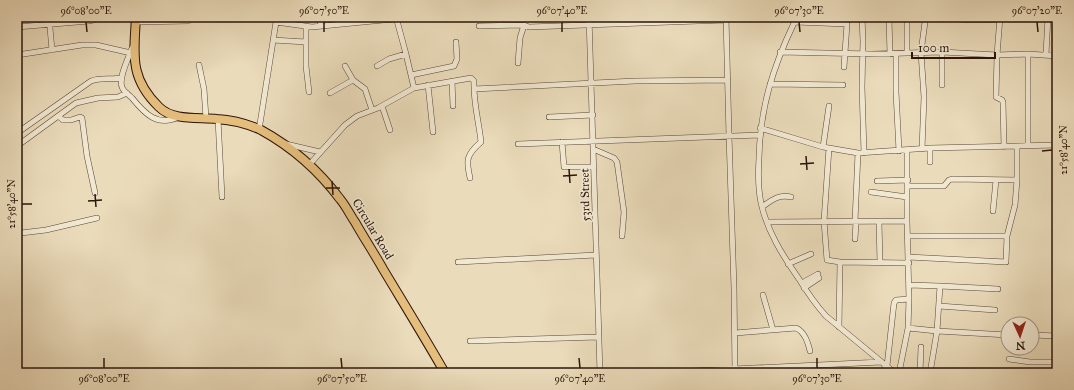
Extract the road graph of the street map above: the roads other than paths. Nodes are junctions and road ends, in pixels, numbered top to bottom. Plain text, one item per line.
1 (48, 17) edge
2 (105, 17) edge
3 (194, 17) edge
4 (319, 17) edge
5 (414, 17) edge
6 (589, 17) edge
7 (862, 17) edge
8 (908, 17) edge
9 (1048, 17) edge
10 (396, 18) edge
11 (726, 18) edge
12 (943, 18) dead end
13 (363, 19) edge
14 (889, 19) dead end
15 (1000, 19) edge
16 (136, 20) edge
17 (925, 22) dead end
18 (49, 24) junction
19 (590, 24) junction
20 (321, 25) junction
21 (524, 25) junction
22 (479, 26) dead end
23 (306, 27) junction
24 (17, 28) edge
25 (272, 40) junction
26 (306, 42) junction
27 (456, 42) dead end
28 (134, 43) junction
29 (52, 50) junction
30 (131, 52) junction
31 (780, 52) junction
32 (921, 52) junction
33 (942, 52) junction
34 (845, 53) junction
35 (907, 53) junction
36 (406, 54) junction
37 (863, 54) junction
38 (890, 54) junction
39 (896, 54) junction
40 (1028, 54) junction
41 (1046, 54) junction
42 (17, 55) edge
43 (997, 55) junction
44 (1057, 56) edge
45 (518, 63) dead end
46 (199, 65) dead end
47 (345, 66) dead end
48 (377, 66) dead end
49 (844, 67) dead end
50 (411, 75) junction
51 (122, 78) junction
52 (353, 80) junction
53 (728, 80) junction
54 (452, 81) junction
55 (592, 83) junction
56 (770, 84) junction
57 (428, 85) junction
58 (843, 85) dead end
59 (942, 85) dead end
60 (414, 88) junction
61 (474, 89) junction
62 (309, 92) dead end
63 (127, 93) junction
64 (330, 93) dead end
65 (382, 106) junction
66 (453, 106) dead end
67 (829, 106) dead end
68 (372, 110) junction
69 (593, 115) junction
70 (58, 116) junction
71 (180, 116) junction
72 (549, 117) dead end
73 (206, 118) junction
74 (218, 119) junction
75 (760, 128) junction
76 (259, 130) junction
77 (390, 130) dead end
78 (433, 132) dead end
79 (17, 133) edge
80 (760, 134) junction
81 (729, 136) junction
82 (593, 141) junction
83 (562, 142) junction
84 (284, 144) junction
85 (518, 144) dead end
86 (1057, 145) edge
87 (17, 146) edge
88 (1028, 146) junction
89 (823, 147) junction
90 (1004, 147) junction
91 (1017, 147) junction
92 (829, 148) junction
93 (922, 148) junction
94 (930, 148) junction
95 (593, 149) junction
96 (907, 150) junction
97 (899, 151) junction
98 (320, 152) junction
99 (1057, 152) edge
100 (858, 153) junction
101 (864, 154) junction
102 (930, 162) dead end
103 (309, 165) junction
104 (594, 167) junction
105 (470, 178) dead end
106 (877, 180) dead end
107 (996, 180) junction
108 (1017, 180) junction
109 (908, 183) junction
110 (870, 192) dead end
111 (95, 193) dead end
112 (222, 197) dead end
113 (792, 197) dead end
114 (907, 197) junction
115 (762, 207) junction
116 (1057, 209) edge
117 (993, 211) dead end
118 (97, 218) dead end
119 (824, 221) junction
120 (768, 222) junction
121 (855, 222) junction
122 (879, 222) junction
123 (907, 222) junction
124 (17, 229) edge
125 (622, 236) dead end
126 (907, 236) junction
127 (1007, 236) junction
128 (855, 239) dead end
129 (811, 254) dead end
130 (596, 255) junction
131 (909, 260) junction
132 (458, 262) dead end
133 (840, 262) junction
134 (880, 262) junction
135 (788, 264) junction
136 (818, 276) dead end
137 (909, 285) junction
138 (803, 286) junction
139 (940, 286) junction
140 (998, 289) dead end
141 (763, 296) dead end
142 (909, 300) junction
143 (939, 306) junction
144 (996, 310) dead end
145 (839, 327) junction
146 (908, 328) junction
147 (773, 330) junction
148 (937, 331) junction
149 (735, 333) junction
150 (1000, 335) edge
151 (1040, 335) edge
152 (1057, 336) edge
153 (598, 337) junction
154 (470, 342) dead end
155 (921, 347) dead end
156 (810, 351) dead end
157 (1009, 358) dead end
158 (1057, 362) edge
159 (884, 364) junction
160 (734, 371) edge
161 (445, 373) edge
162 (600, 373) edge
163 (650, 373) edge
164 (884, 373) edge
165 (895, 373) edge
166 (899, 373) edge
167 (920, 373) edge
168 (930, 373) edge

1 - 18 street
2 - 18 street
3 - 16 street
4 - 20 street
5 - 10 street
6 - 19 street, 53rd Street
7 - 37 street
8 - 35 street
9 - 41 street
10 - 13 street
10 - 36 street
11 - 19 street
11 - 53 street
12 - 15 street
13 - 20 street
14 - 38 street
15 - 43 street
16 - 28 main road, Circular Road
17 - 32 street
18 - 24 street
18 - 29 street
19 - 21 street
19 - 55 street, 53rd Street
20 - 23 street
21 - 22 street
21 - 45 street
23 - 25 street
23 - 26 street
25 - 26 street
25 - 76 street
26 - 62 street
27 - 50 street
28 - 30 street
28 - 71 main road, Circular Road
29 - 30 street
29 - 42 street
30 - 51 street
31 - 34 street
31 - 34 street
31 - 56 street
32 - 33 street
32 - 35 street
32 - 93 street
33 - 43 street
33 - 59 street
34 - 37 street
34 - 49 street
35 - 39 street
36 - 48 street
36 - 50 street
37 - 38 street
37 - 101 street
38 - 39 street
39 - 97 street
40 - 41 street
40 - 43 street
40 - 88 street
41 - 44 street
43 - 90 street
46 - 73 street
47 - 52 street
50 - 60 street
51 - 63 street
51 - 79 street
52 - 64 street
52 - 68 street
53 - 55 street
53 - 81 street
54 - 57 street
54 - 61 street
54 - 66 street
55 - 61 street
55 - 69 street, 53rd Street
56 - 58 street
56 - 75 street
57 - 60 street
57 - 78 street
60 - 65 street
61 - 105 street
63 - 70 street
63 - 71 street
65 - 68 street
65 - 77 street
67 - 89 street
68 - 98 street
69 - 72 street
69 - 82 street, 53rd Street
70 - 87 street
70 - 111 street
71 - 73 main road, Circular Road
73 - 74 main road, Circular Road
74 - 76 main road, Circular Road
74 - 112 street
75 - 80 street
75 - 89 street
76 - 84 main road, Circular Road
80 - 81 street
80 - 115 street
81 - 82 street
81 - 149 street
82 - 83 street
82 - 95 street, 53rd Street
83 - 85 street
83 - 104 street
84 - 98 street
84 - 103 main road, Circular Road
86 - 88 street
88 - 91 street
89 - 92 street
90 - 91 street
90 - 94 street
91 - 108 street
92 - 100 street
92 - 119 street
93 - 94 street
93 - 96 street
94 - 102 street
95 - 104 street, 53rd Street
95 - 125 street
96 - 97 street
96 - 109 street
97 - 101 street
98 - 103 street
99 - 116 street
100 - 101 street
100 - 121 street
103 - 161 main road, Circular Road
104 - 130 street, 53rd Street
106 - 109 street
107 - 108 street
107 - 109 street
107 - 117 street
108 - 127 street
109 - 114 street
110 - 114 street
113 - 115 street
114 - 123 street
115 - 120 street
118 - 124 street
119 - 120 street
119 - 121 street
119 - 133 street
120 - 135 street
121 - 122 street
121 - 128 street
122 - 123 street
122 - 134 street
123 - 126 street
126 - 127 street
126 - 131 street
127 - 131 street
129 - 135 street
130 - 132 street
130 - 153 street, 53rd Street
131 - 134 street
131 - 137 street
133 - 134 street
133 - 145 street
135 - 138 street
136 - 138 street
137 - 139 street
137 - 142 street
138 - 145 street
139 - 140 street
139 - 143 street
141 - 147 street
142 - 146 street
142 - 159 street
143 - 144 street
143 - 148 street
145 - 159 street
146 - 148 street
146 - 166 street
147 - 149 street
147 - 156 street
148 - 150 street
148 - 168 street
149 - 160 street
151 - 152 street
153 - 154 street
153 - 162 street, 53rd Street
155 - 167 street
157 - 158 street
159 - 160 street
159 - 164 street
159 - 165 street
160 - 163 street

